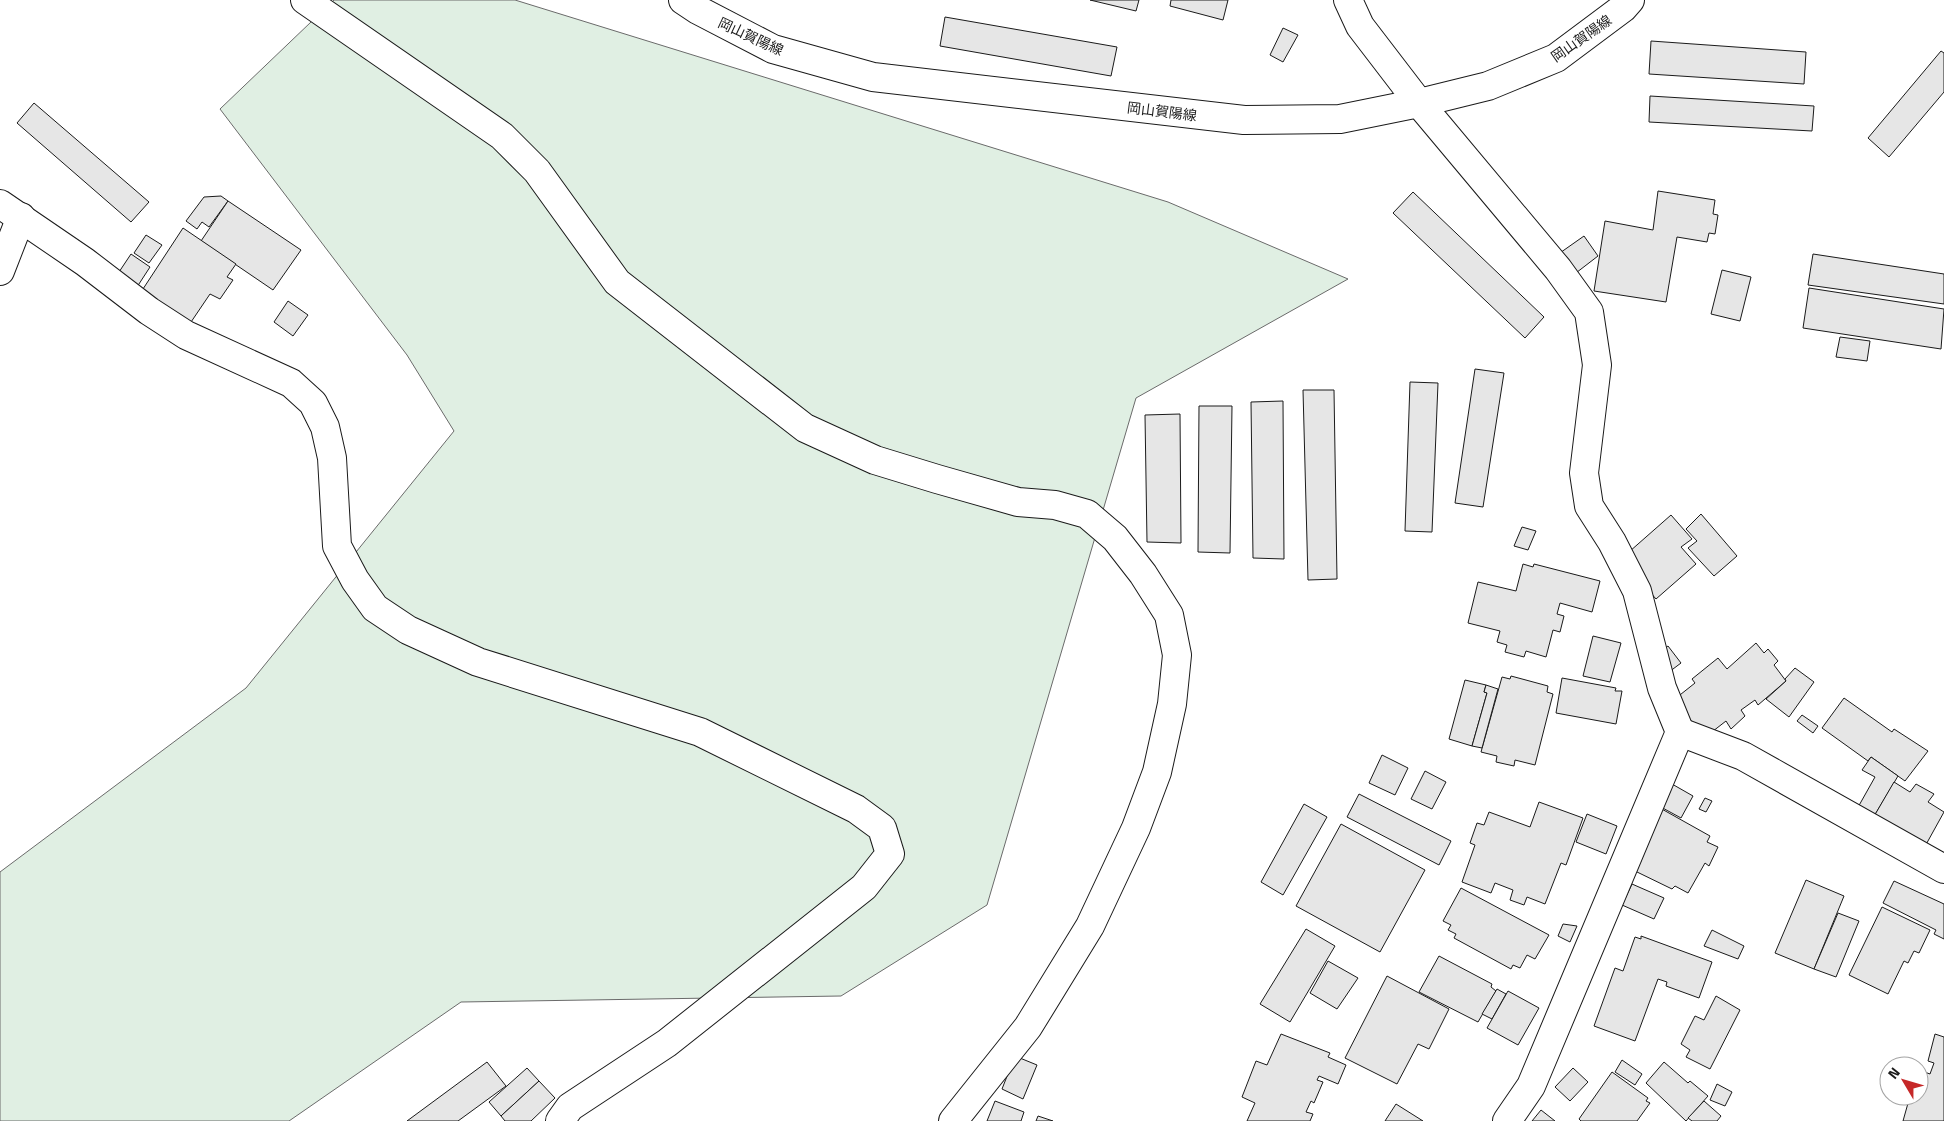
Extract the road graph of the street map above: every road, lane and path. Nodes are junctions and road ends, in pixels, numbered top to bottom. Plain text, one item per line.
1 (305, 0) edge
2 (683, 0) edge
3 (1348, 0) edge
4 (1630, 0) edge
5 (1420, 103) junction
6 (10, 210) edge
7 (0, 271) edge
8 (1680, 732) junction
9 (1944, 870) edge
10 (560, 1121) edge
11 (953, 1121) edge
12 (1507, 1121) edge

1 - 11 street
2 - 5 street, 岡山賀陽線
3 - 5 street
4 - 5 street, 岡山賀陽線
5 - 8 street
6 - 7 street
6 - 10 street
8 - 9 street
8 - 12 street

